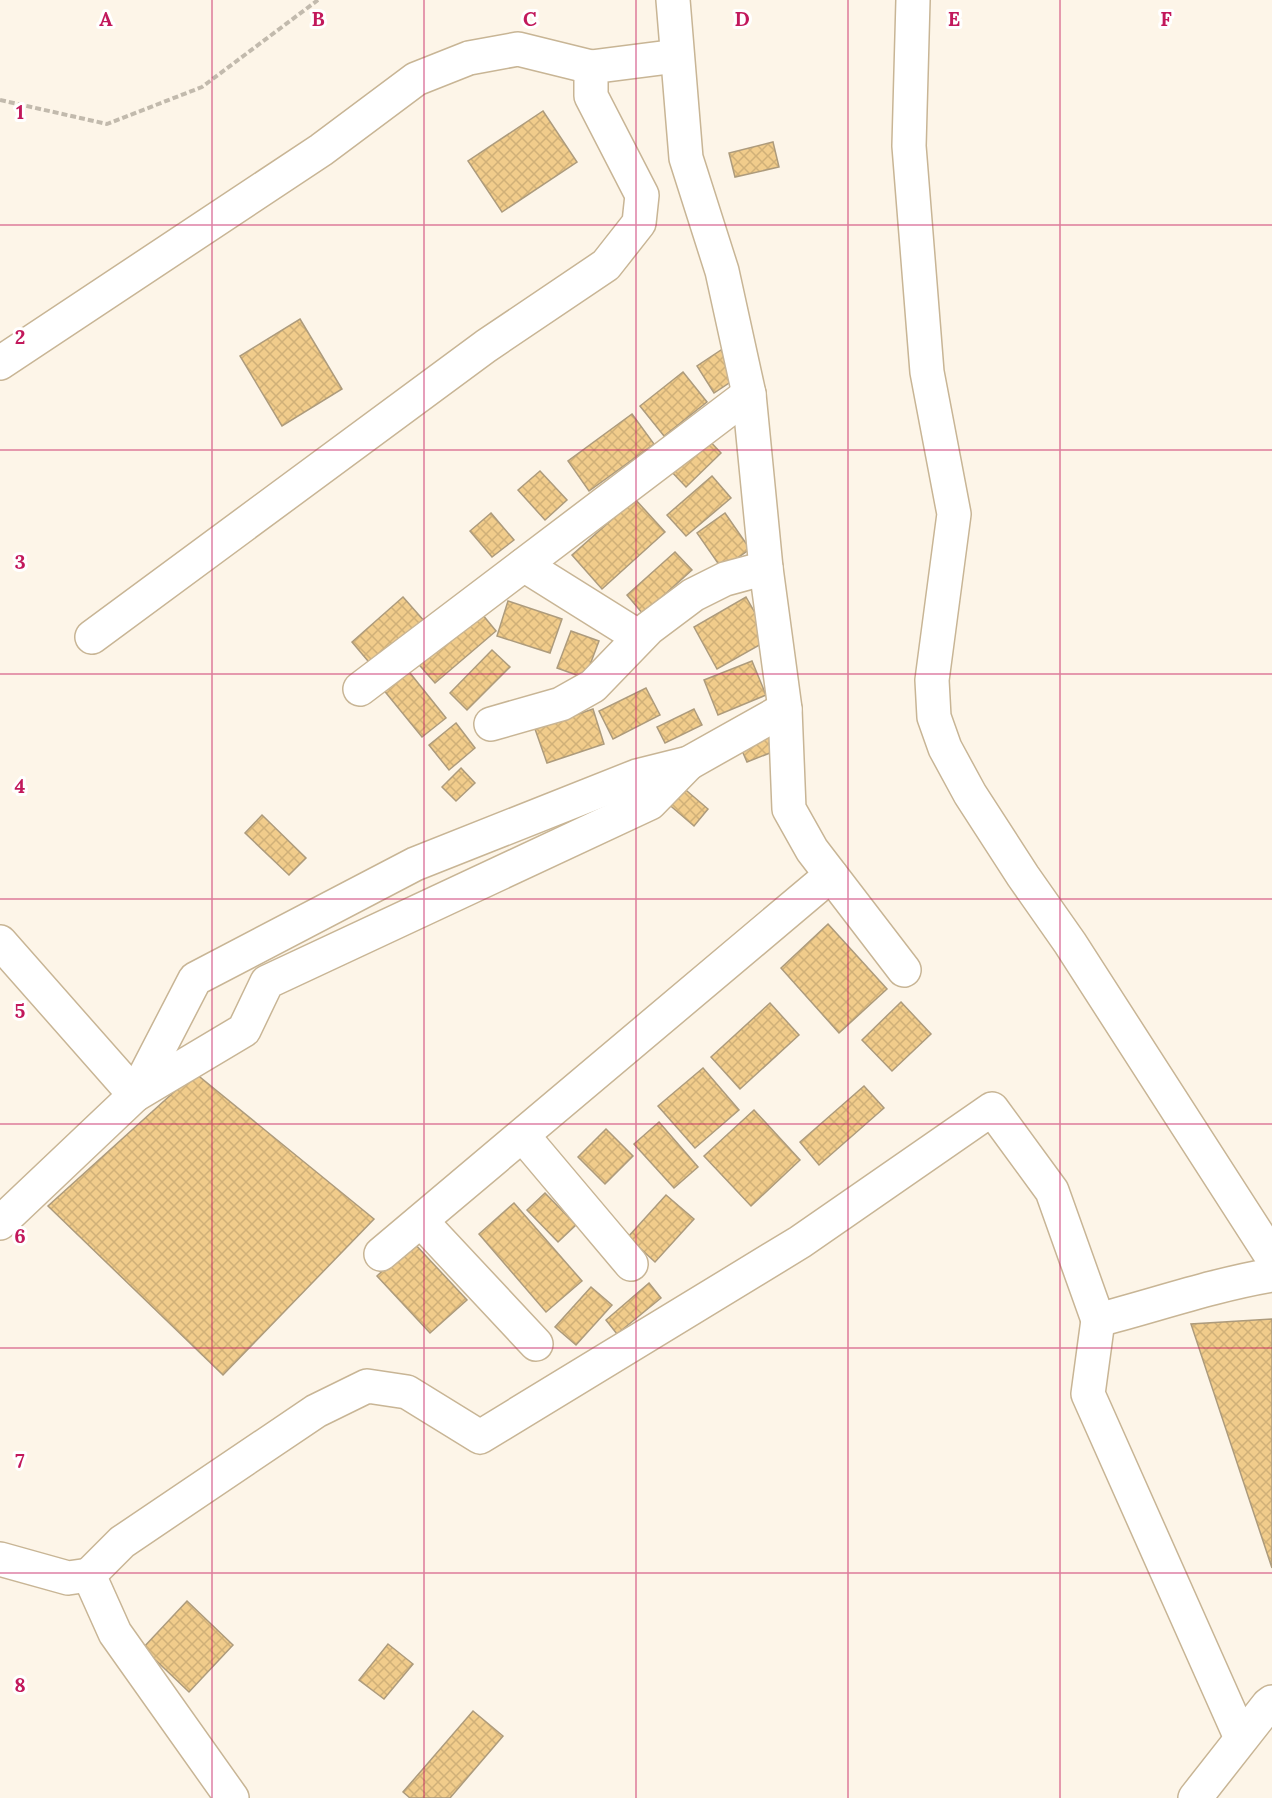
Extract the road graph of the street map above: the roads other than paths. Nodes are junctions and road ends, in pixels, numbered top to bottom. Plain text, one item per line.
1 (673, 0) edge
2 (912, 0) edge
3 (677, 56) junction
4 (591, 67) junction
5 (0, 363) edge
6 (749, 394) junction
7 (524, 565) junction
8 (766, 568) junction
9 (92, 637) dead end
10 (639, 637) junction
11 (360, 689) dead end
12 (785, 710) junction
13 (491, 724) dead end
14 (689, 763) junction
15 (831, 875) junction
16 (0, 942) edge
17 (904, 970) dead end
18 (135, 1095) junction
19 (523, 1136) junction
20 (421, 1221) junction
21 (0, 1223) edge
22 (381, 1254) dead end
23 (1272, 1257) edge
24 (631, 1264) dead end
25 (1272, 1275) edge
26 (1098, 1320) junction
27 (536, 1344) dead end
28 (0, 1559) edge
29 (89, 1575) junction
30 (1272, 1702) edge
31 (1241, 1738) junction
32 (232, 1798) edge
33 (1195, 1798) edge

1 - 3 street
2 - 23 street
3 - 4 street
3 - 6 street
4 - 5 street
4 - 9 street
6 - 7 street
6 - 8 street
7 - 10 street
7 - 11 street
8 - 10 street
8 - 12 street
10 - 13 street
12 - 14 street
12 - 15 street
14 - 18 street
14 - 18 street
15 - 17 street
15 - 19 street
16 - 18 street
18 - 21 street
19 - 20 street
19 - 24 street
20 - 22 street
20 - 27 street
25 - 26 street
26 - 29 street
26 - 31 street
28 - 29 street
29 - 32 street
30 - 31 street
31 - 33 street

